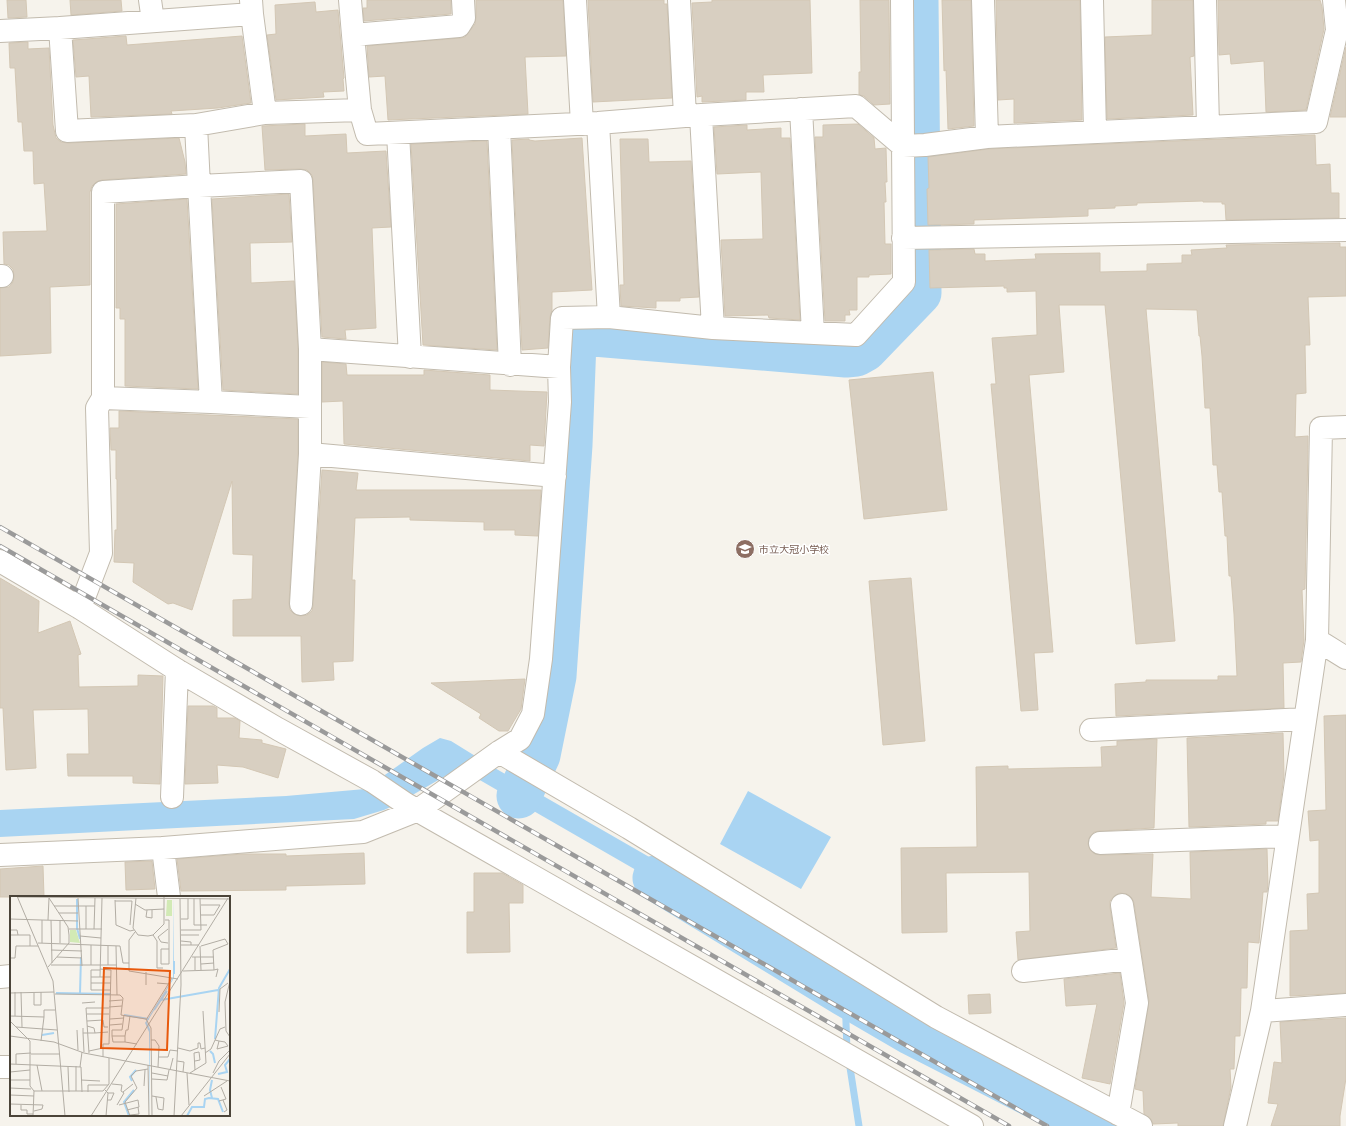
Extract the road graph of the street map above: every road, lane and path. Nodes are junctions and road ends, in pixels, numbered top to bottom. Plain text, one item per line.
1 (350, 0) edge
2 (464, 0) edge
3 (575, 0) edge
4 (679, 0) edge
5 (902, 0) edge
6 (983, 0) edge
7 (1092, 0) edge
8 (1206, 0) edge
9 (1334, 0) edge
10 (252, 7) edge
11 (152, 10) edge
12 (60, 28) junction
13 (0, 31) edge
14 (353, 35) junction
15 (801, 109) junction
16 (360, 110) junction
17 (265, 113) junction
18 (693, 116) junction
19 (590, 123) junction
20 (196, 125) junction
21 (1208, 127) junction
22 (499, 128) junction
23 (1095, 132) junction
24 (398, 133) junction
25 (988, 137) junction
26 (913, 146) junction
27 (199, 186) junction
28 (1346, 230) edge
29 (914, 238) junction
30 (609, 318) junction
31 (713, 328) junction
32 (813, 333) junction
33 (310, 349) junction
34 (410, 356) junction
35 (510, 365) junction
36 (560, 367) junction
37 (103, 398) junction
38 (211, 402) junction
39 (310, 408) junction
40 (1346, 427) edge
41 (310, 454) junction
42 (555, 476) junction
43 (0, 561) edge
44 (301, 604) dead end
45 (80, 608) junction
46 (1317, 640) junction
47 (1346, 658) edge
48 (177, 670) junction
49 (1305, 719) junction
50 (1091, 730) dead end
51 (493, 756) junction
52 (172, 797) dead end
53 (412, 807) junction
54 (1288, 836) junction
55 (1100, 843) dead end
56 (163, 848) junction
57 (0, 854) edge
58 (169, 896) edge
59 (1122, 904) dead end
60 (1130, 959) junction
61 (1023, 971) dead end
62 (1346, 1005) edge
63 (1262, 1011) junction
64 (1118, 1114) junction
65 (972, 1126) edge
66 (1141, 1126) edge
67 (1236, 1126) edge

1 - 14 street
2 - 14 street
3 - 19 street
4 - 18 street
5 - 26 street
6 - 25 street
7 - 23 street
8 - 21 street
9 - 21 street
10 - 11 street
10 - 17 street
11 - 12 street
12 - 13 street
12 - 20 street
14 - 16 street
15 - 18 street
15 - 26 street
15 - 32 street
16 - 17 street
16 - 24 street
17 - 20 street
18 - 19 street
18 - 31 street
19 - 22 street
19 - 30 street
20 - 27 street
21 - 23 street
22 - 24 street
22 - 35 street
23 - 25 street
24 - 34 street
25 - 26 street
26 - 29 street
27 - 33 street
27 - 37 street
27 - 38 street
28 - 29 street
29 - 32 street
30 - 31 street
30 - 36 street
31 - 32 street
33 - 34 street
33 - 39 street
34 - 35 street
35 - 36 street
36 - 42 street
37 - 38 street
37 - 45 street
38 - 39 street
39 - 41 street
40 - 46 street
41 - 42 street
41 - 44 street
42 - 51 street
43 - 45 street
45 - 48 street
46 - 47 street
46 - 49 street
48 - 52 street
48 - 53 street
49 - 50 street
49 - 54 street
51 - 53 street
51 - 64 street
53 - 56 street
53 - 65 street
54 - 55 street
54 - 63 street
56 - 57 street
56 - 58 street
59 - 60 street
60 - 61 street
60 - 64 street
62 - 63 street
63 - 67 street
64 - 66 street

